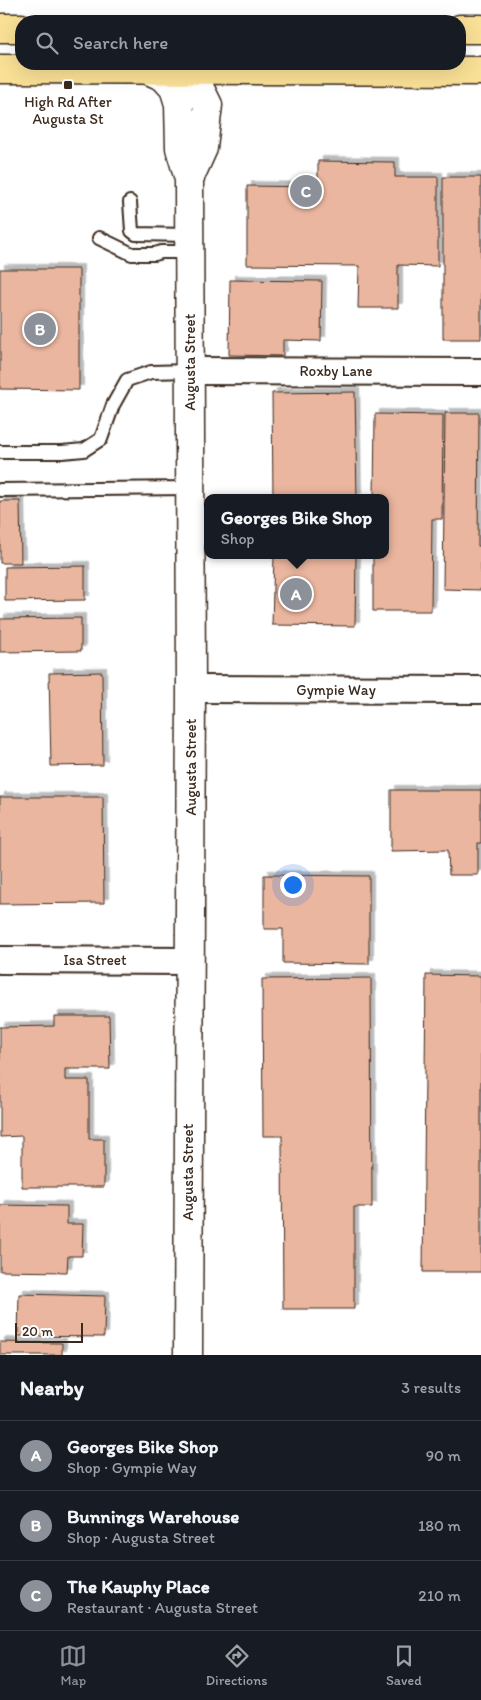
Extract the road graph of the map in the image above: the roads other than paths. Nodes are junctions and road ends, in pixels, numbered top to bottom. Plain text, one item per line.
1 (0, 28) edge
2 (15, 28) edge
3 (466, 29) edge
4 (481, 29) edge
5 (0, 70) edge
6 (15, 70) edge
7 (148, 70) edge
8 (189, 70) edge
9 (243, 70) joint
10 (481, 71) edge
11 (208, 105) junction
12 (189, 179) junction
13 (130, 202) dead end
14 (99, 238) dead end
15 (190, 243) junction
16 (190, 371) junction
17 (481, 372) edge
18 (0, 452) edge
19 (191, 488) junction
20 (0, 490) edge
21 (191, 689) junction
22 (481, 690) edge
23 (0, 960) edge
24 (189, 961) junction
25 (188, 1355) edge

1 - 2 main road
3 - 4 main road
5 - 6 main road
7 - 12 street, Augusta Street
8 - 11 street
9 - 10 main road
9 - 11 street
11 - 12 street, Augusta Street
12 - 15 street, Augusta Street
13 - 15 lane
14 - 15 lane
15 - 16 street, Augusta Street
16 - 17 street, Roxby Lane
16 - 18 lane
16 - 19 street, Augusta Street
19 - 20 lane
19 - 21 street, Augusta Street
21 - 22 street, Gympie Way
21 - 24 street, Augusta Street
23 - 24 street, Isa Street
24 - 25 street, Augusta Street

